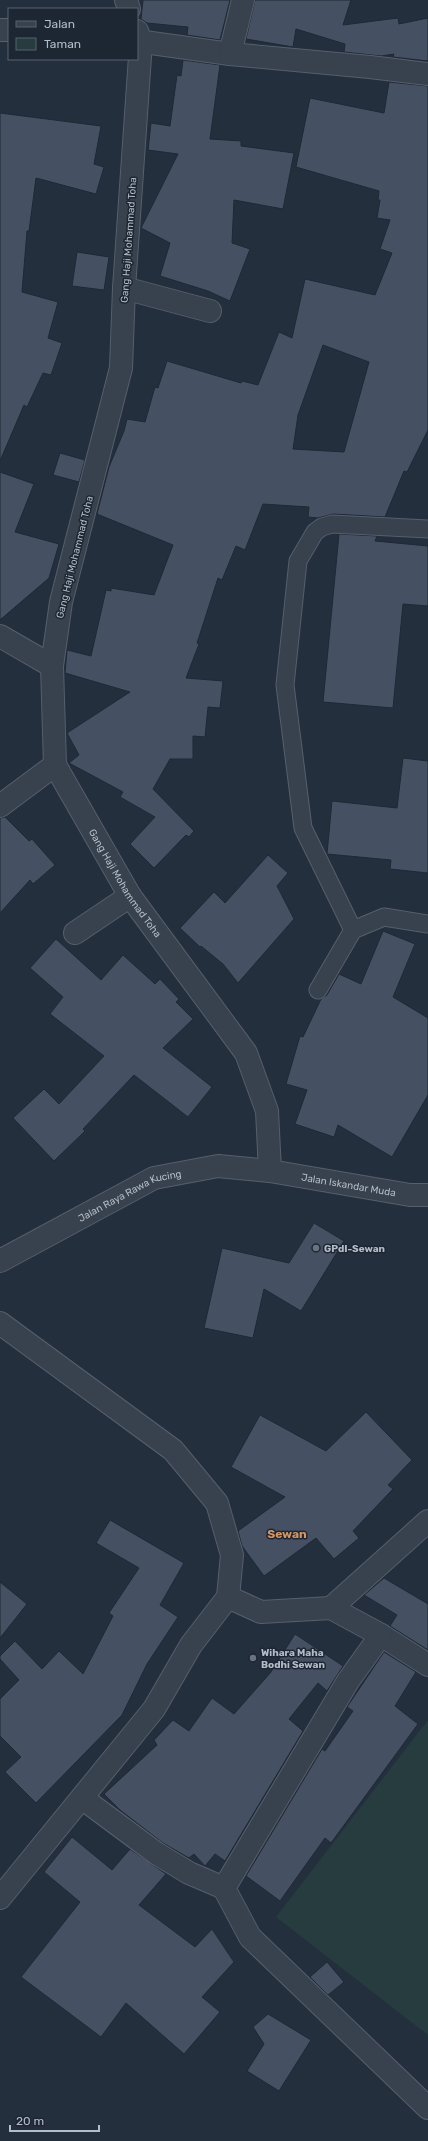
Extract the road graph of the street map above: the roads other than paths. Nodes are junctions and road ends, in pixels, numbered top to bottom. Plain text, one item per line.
1 (243, 0) edge
2 (138, 38) edge
3 (230, 54) junction
4 (137, 60) edge
5 (428, 74) edge
6 (124, 288) junction
7 (210, 310) dead end
8 (428, 529) edge
9 (0, 636) edge
10 (52, 666) junction
11 (54, 765) junction
12 (0, 806) edge
13 (130, 896) junction
14 (428, 924) edge
15 (353, 930) junction
16 (75, 933) dead end
17 (318, 990) dead end
18 (270, 1171) junction
19 (428, 1195) edge
20 (0, 1261) edge
21 (0, 1323) edge
22 (428, 1521) edge
23 (228, 1597) junction
24 (331, 1608) junction
25 (381, 1635) junction
26 (428, 1665) edge
27 (82, 1798) junction
28 (224, 1888) junction
29 (0, 1898) edge
30 (428, 2108) edge

1 - 3 street
2 - 3 street
3 - 5 street
4 - 6 street, Gang Haji Mohammad Toha
6 - 7 street
6 - 10 street, Gang Haji Mohammad Toha
8 - 15 lane
9 - 10 street
10 - 11 street, Gang Haji Mohammad Toha
11 - 12 street
11 - 13 street, Gang Haji Mohammad Toha
13 - 16 street
13 - 18 street, Gang Haji Mohammad Toha
14 - 15 lane
15 - 17 lane
18 - 19 street, Jalan Iskandar Muda
18 - 20 street, Jalan Raya Rawa Kucing
21 - 23 street
22 - 24 street
23 - 24 street
23 - 27 street
24 - 25 street
25 - 26 street
25 - 28 street
27 - 28 street
27 - 29 street
28 - 30 street

